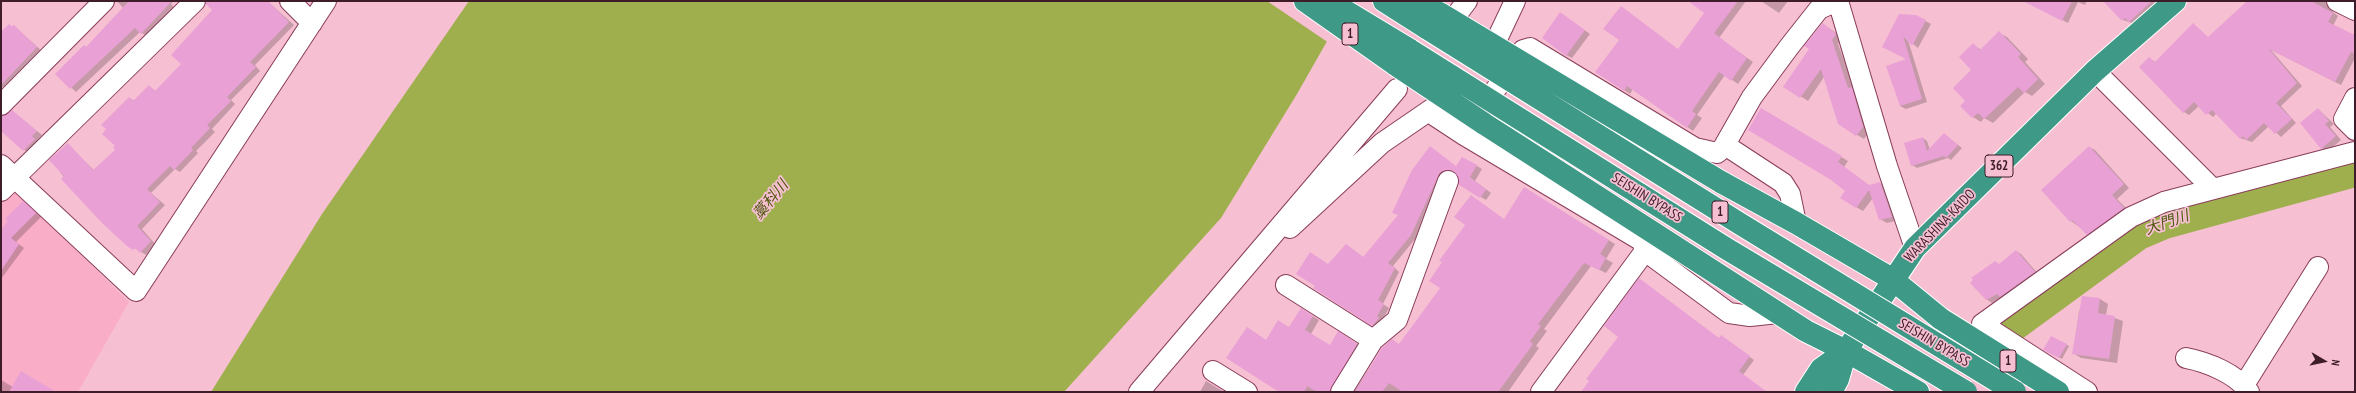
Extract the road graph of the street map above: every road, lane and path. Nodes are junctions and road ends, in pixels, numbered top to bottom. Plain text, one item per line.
1 (104, 1) edge
2 (195, 1) edge
3 (290, 1) edge
4 (326, 1) edge
5 (1305, 1) edge
6 (1329, 1) edge
7 (1384, 1) edge
8 (1418, 1) edge
9 (1468, 1) edge
10 (1515, 1) edge
11 (1837, 1) edge
12 (2174, 1) edge
13 (2337, 1) edge
14 (2355, 10) edge
15 (312, 23) junction
16 (1449, 25) dead end
17 (1498, 36) dead end
18 (2096, 71) junction
19 (1397, 89) dead end
20 (2355, 98) edge
21 (1, 105) edge
22 (2355, 130) edge
23 (1464, 135) junction
24 (1725, 145) junction
25 (2355, 152) edge
26 (8, 172) edge
27 (1448, 181) dead end
28 (2213, 189) junction
29 (1, 192) edge
30 (1796, 223) junction
31 (1915, 248) junction
32 (1645, 251) junction
33 (1247, 263) junction
34 (2318, 267) dead end
35 (1892, 279) junction
36 (1286, 285) dead end
37 (1778, 313) junction
38 (1373, 340) junction
39 (1846, 351) junction
40 (2186, 358) dead end
41 (1213, 371) dead end
42 (2246, 389) edge
43 (1139, 392) edge
44 (1246, 392) edge
45 (1341, 392) edge
46 (1541, 392) edge
47 (1806, 392) edge
48 (1830, 392) edge
49 (1918, 392) edge
50 (1966, 392) edge
51 (2015, 392) edge
52 (2058, 392) edge
53 (2086, 392) edge

1 - 21 street
2 - 26 street
3 - 15 street
4 - 15 street
5 - 37 highway, 1, bridge
6 - 50 highway, SEISHIN BYPASS / 1, bridge
7 - 51 highway, SEISHIN BYPASS / 1, bridge
8 - 30 highway, 1, bridge
9 - 16 street
10 - 17 street
11 - 24 street
11 - 31 street
12 - 18 highway, WARASHINA-KAIDO / 362
13 - 14 street
15 - 26 street
18 - 28 street
18 - 31 highway, WARASHINA-KAIDO / 362
19 - 33 street
20 - 22 street
23 - 24 street
23 - 32 street
23 - 33 street
24 - 30 street
25 - 28 street
26 - 29 street
27 - 38 street
28 - 53 street
30 - 35 highway, 1
31 - 35 highway, WARASHINA-KAIDO / 362
32 - 37 street
32 - 46 street
33 - 43 street
34 - 42 street
35 - 39 highway, WARASHINA-KAIDO / 362
35 - 52 highway, 1
36 - 38 street
37 - 39 highway, 1
38 - 45 street
39 - 47 highway, 362
39 - 48 highway, 362
39 - 49 highway, 1
40 - 42 street
41 - 44 street

